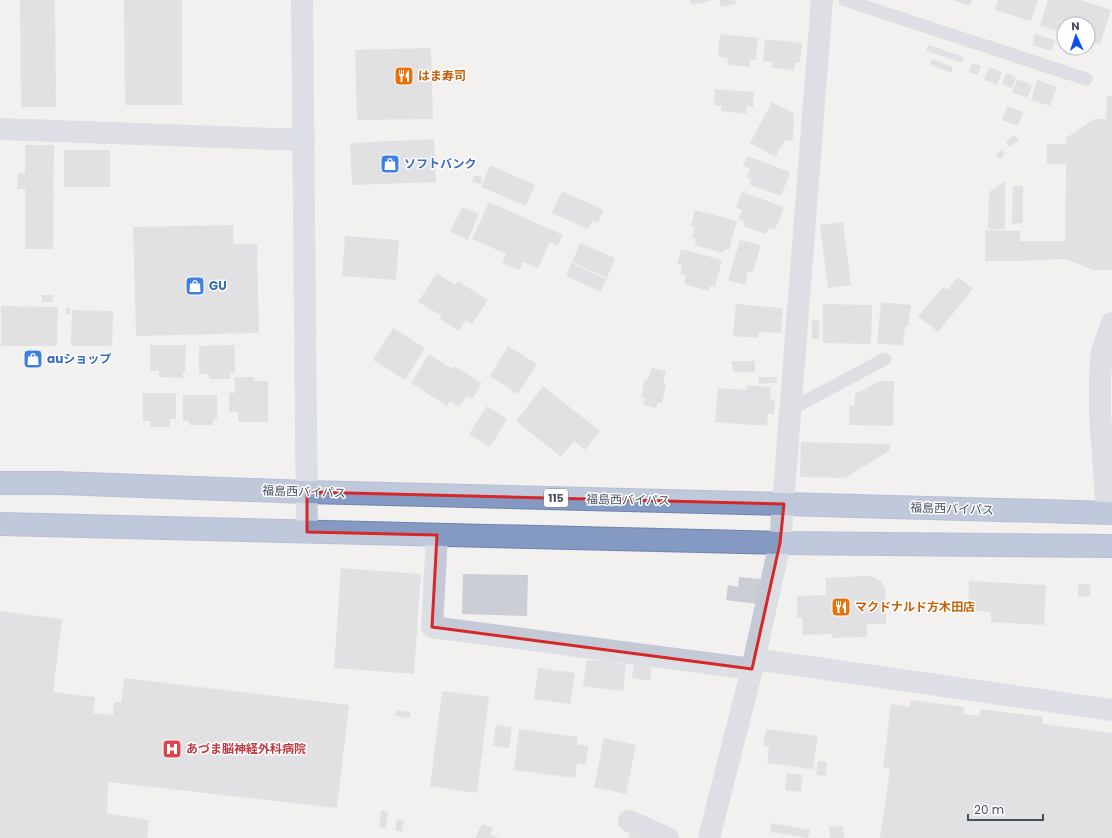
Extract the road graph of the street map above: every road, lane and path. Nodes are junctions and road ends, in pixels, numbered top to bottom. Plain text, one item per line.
1 (302, 0) edge
2 (822, 0) edge
3 (845, 0) edge
4 (1086, 79) dead end
5 (0, 129) edge
6 (304, 140) junction
7 (1112, 323) edge
8 (885, 359) dead end
9 (791, 409) junction
10 (0, 483) edge
11 (307, 492) junction
12 (784, 504) junction
13 (1110, 513) edge
14 (0, 524) edge
15 (307, 532) junction
16 (436, 535) junction
17 (780, 543) junction
18 (1112, 546) edge
19 (753, 664) junction
20 (1112, 710) edge
21 (629, 821) dead end
22 (668, 838) edge
23 (709, 838) edge

1 - 6 street
2 - 9 street
3 - 4 lane
5 - 6 street
6 - 11 street
7 - 13 street
8 - 9 lane
9 - 12 street
10 - 11 highway, 福島西バイパス / 115
11 - 12 highway, 福島西バイパス / 115
11 - 15 street
12 - 13 highway, 福島西バイパス / 115
12 - 17 street
14 - 15 highway
15 - 16 highway
16 - 17 highway
16 - 19 street
17 - 18 highway
17 - 19 street
19 - 20 street
19 - 23 street
21 - 22 street

